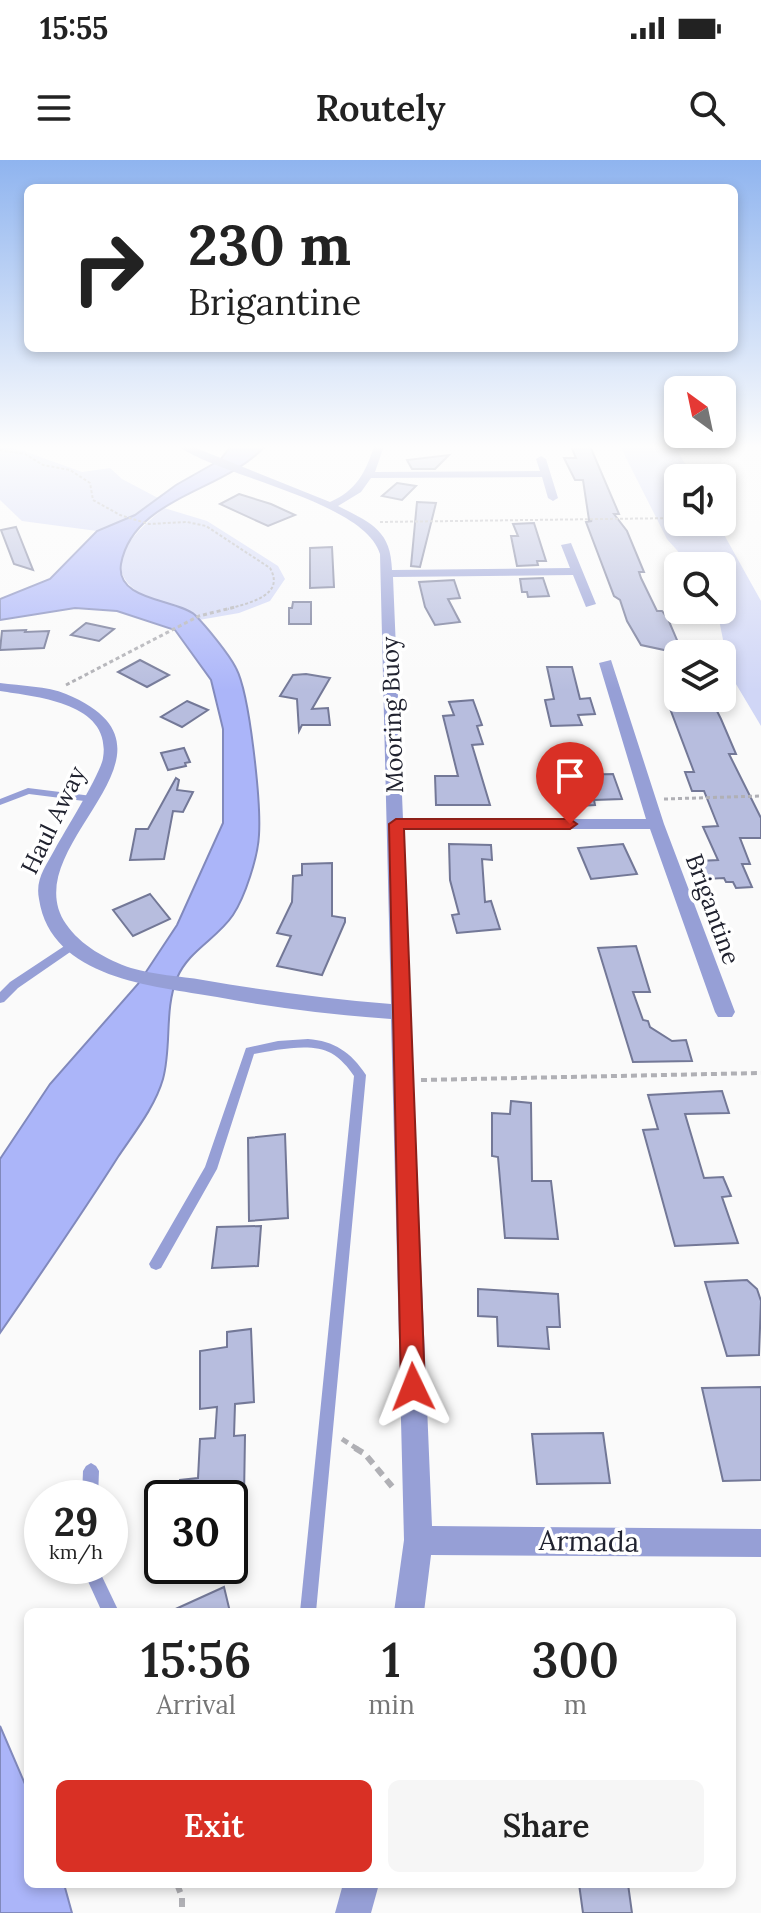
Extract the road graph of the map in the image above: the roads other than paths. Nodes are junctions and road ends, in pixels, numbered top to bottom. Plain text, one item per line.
1 (368, 528) edge
2 (567, 545) dead end
3 (576, 571) junction
4 (386, 574) junction
5 (590, 604) dead end
6 (606, 663) dead end
7 (0, 687) edge
8 (92, 799) junction
9 (0, 802) edge
10 (396, 824) junction
11 (656, 824) junction
12 (72, 945) junction
13 (0, 999) edge
14 (402, 1012) junction
15 (725, 1012) dead end
16 (156, 1264) dead end
17 (91, 1471) dead end
18 (91, 1480) edge
19 (418, 1540) junction
20 (761, 1543) edge
21 (98, 1584) edge
22 (109, 1608) edge
23 (308, 1608) edge
24 (410, 1608) edge
25 (360, 1888) edge
26 (353, 1913) edge

1 - 4 street, Mooring Buoy
2 - 3 street
3 - 4 street
3 - 5 street
4 - 10 street, Mooring Buoy
6 - 11 street, Brigantine
7 - 8 street, Haul Away
8 - 9 lane
8 - 12 street, Haul Away
10 - 11 street
10 - 14 street, Mooring Buoy
11 - 15 street, Brigantine
12 - 13 lane
12 - 14 street, Haul Away
14 - 19 street, Mooring Buoy
16 - 23 lane
17 - 18 lane
19 - 20 street, Armada
19 - 24 street, Mooring Buoy
21 - 22 lane
25 - 26 street

